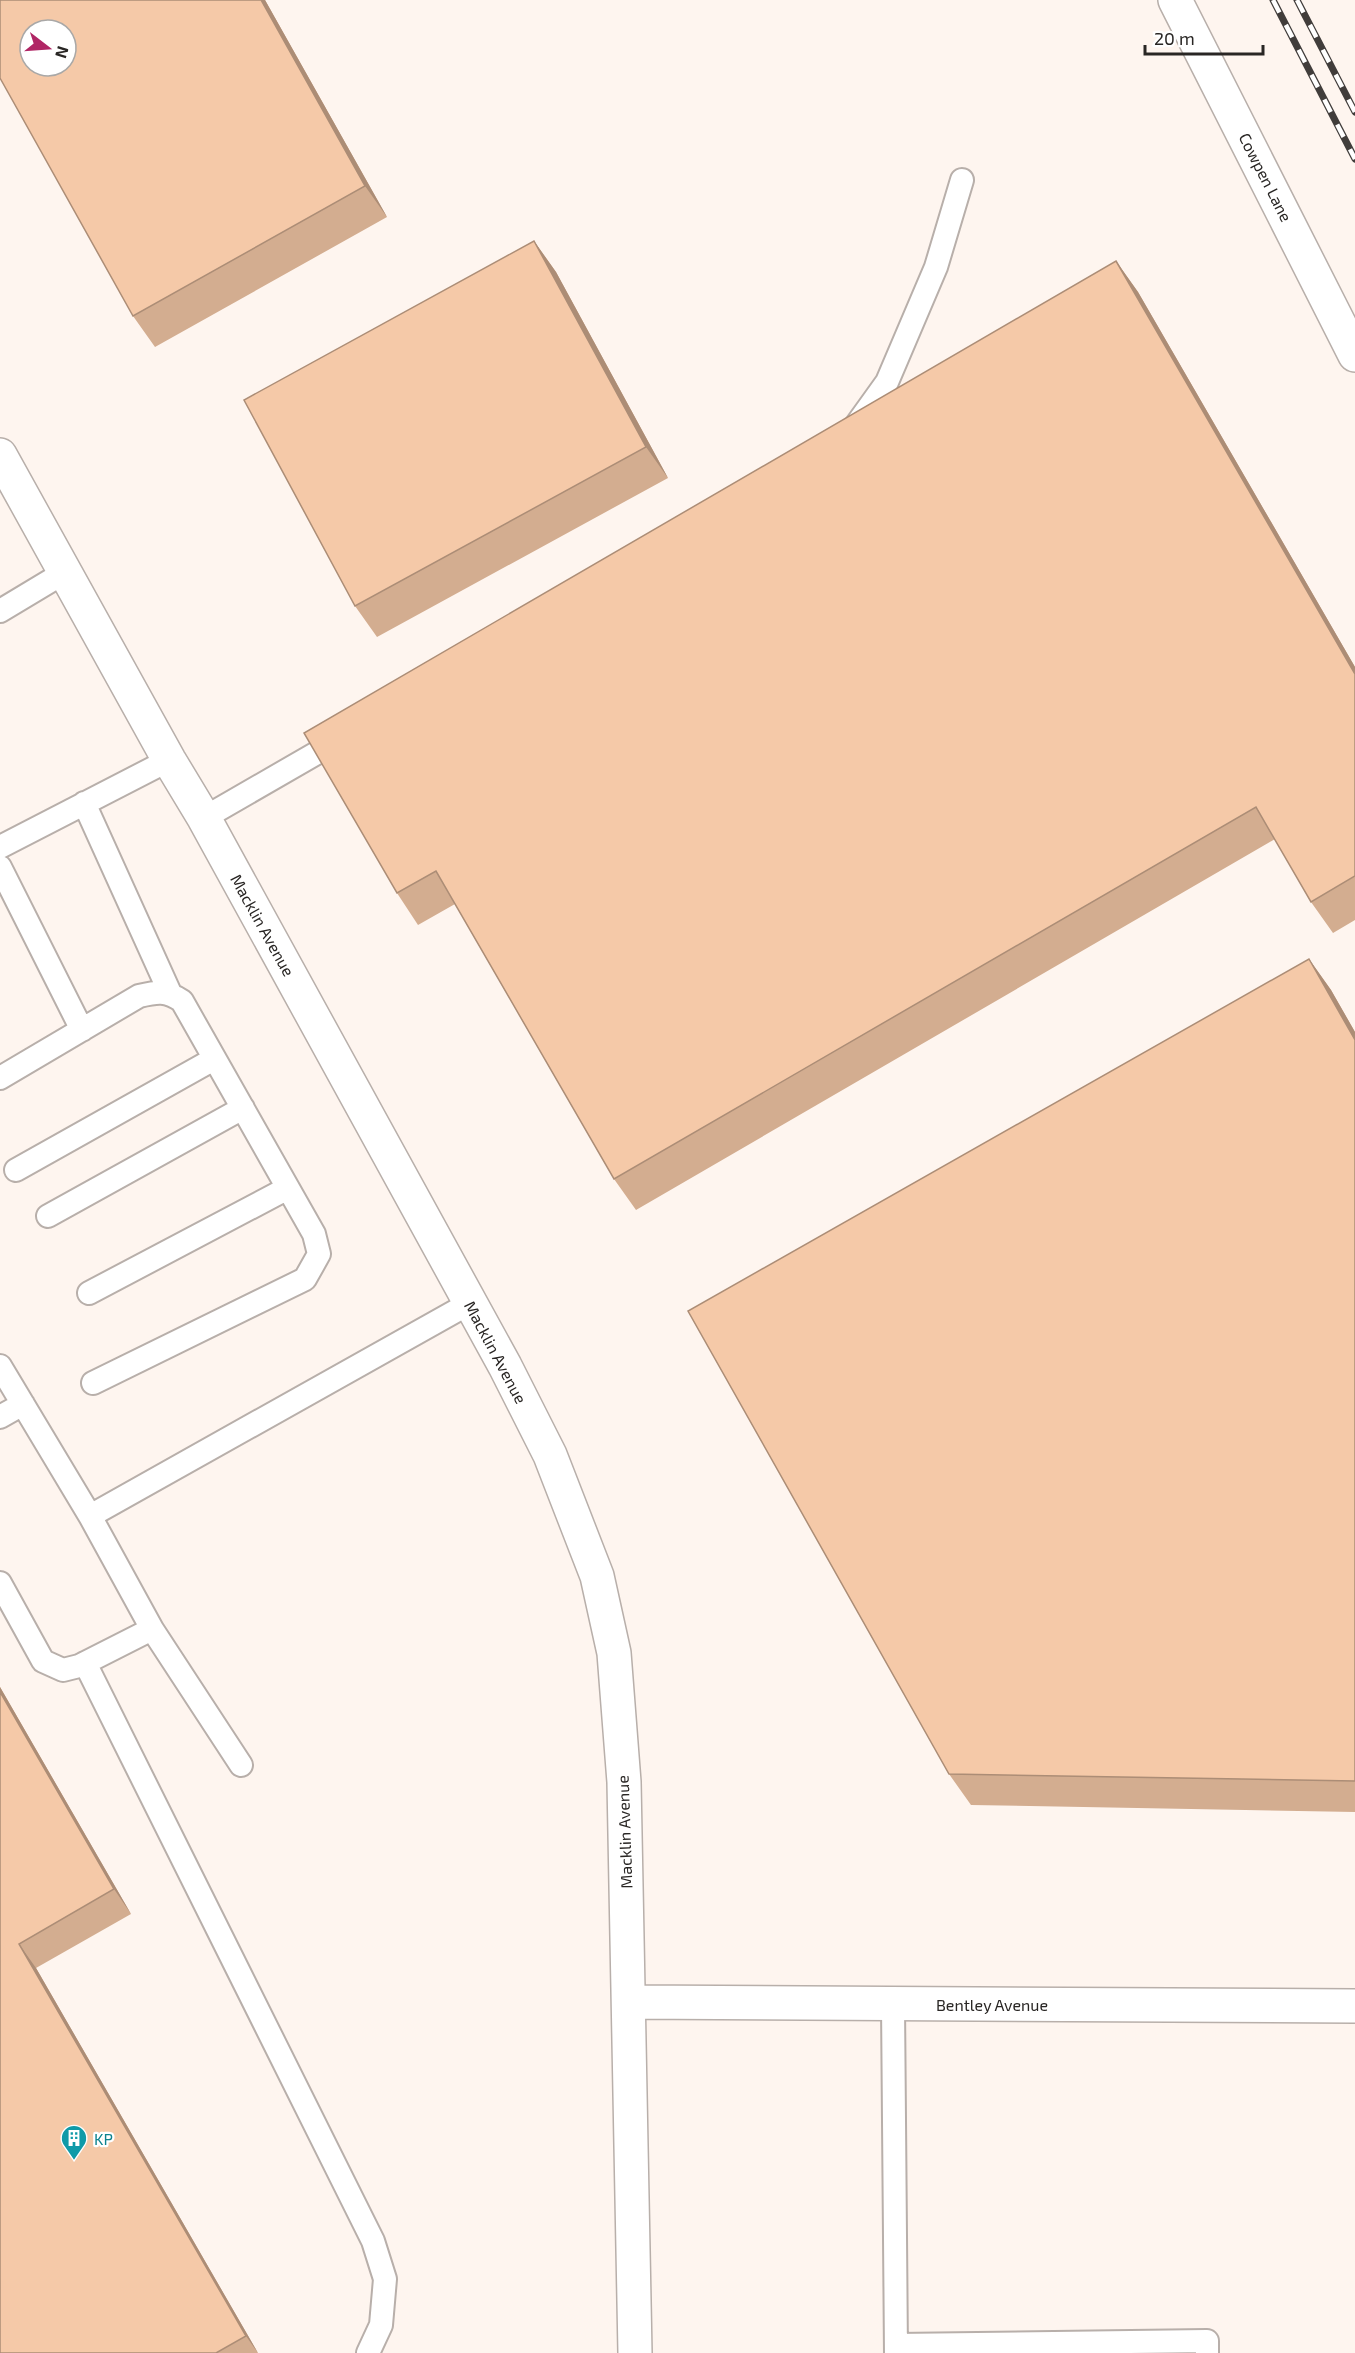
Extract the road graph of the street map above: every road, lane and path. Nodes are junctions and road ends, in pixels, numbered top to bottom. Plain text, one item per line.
1 (1175, 0) edge
2 (962, 180) dead end
3 (1355, 355) edge
4 (841, 446) edge
5 (0, 454) edge
6 (65, 572) junction
7 (0, 611) edge
8 (357, 730) edge
9 (169, 760) junction
10 (84, 803) junction
11 (204, 818) junction
12 (0, 847) edge
13 (0, 867) edge
14 (170, 993) junction
15 (82, 1030) junction
16 (214, 1059) junction
17 (0, 1078) edge
18 (243, 1108) junction
19 (16, 1170) dead end
20 (288, 1188) junction
21 (48, 1216) dead end
22 (89, 1293) dead end
23 (470, 1303) junction
24 (0, 1366) edge
25 (93, 1383) dead end
26 (23, 1404) junction
27 (0, 1417) edge
28 (90, 1516) junction
29 (0, 1583) edge
30 (152, 1629) junction
31 (85, 1663) junction
32 (241, 1765) dead end
33 (629, 2002) junction
34 (893, 2004) junction
35 (1355, 2006) edge
36 (896, 2349) edge
37 (368, 2353) edge
38 (635, 2353) edge
39 (1208, 2353) edge

1 - 3 street, Cowpen Lane
2 - 4 lane
5 - 6 street, Macklin Avenue
6 - 7 lane
6 - 9 street, Macklin Avenue
8 - 11 lane
9 - 10 lane
9 - 11 street, Macklin Avenue
10 - 12 lane
10 - 14 lane
11 - 23 street, Macklin Avenue
13 - 15 lane
14 - 15 lane
14 - 16 lane
15 - 17 lane
16 - 18 lane
16 - 19 lane
18 - 20 lane
18 - 21 lane
20 - 22 lane
20 - 25 lane
23 - 28 lane
23 - 33 street, Macklin Avenue
24 - 26 lane
26 - 27 lane
26 - 28 lane
28 - 30 lane
29 - 31 lane
30 - 31 lane
30 - 32 lane
31 - 37 lane
33 - 34 street, Bentley Avenue
33 - 38 street, Macklin Avenue
34 - 35 street, Bentley Avenue
34 - 36 lane
36 - 39 lane

